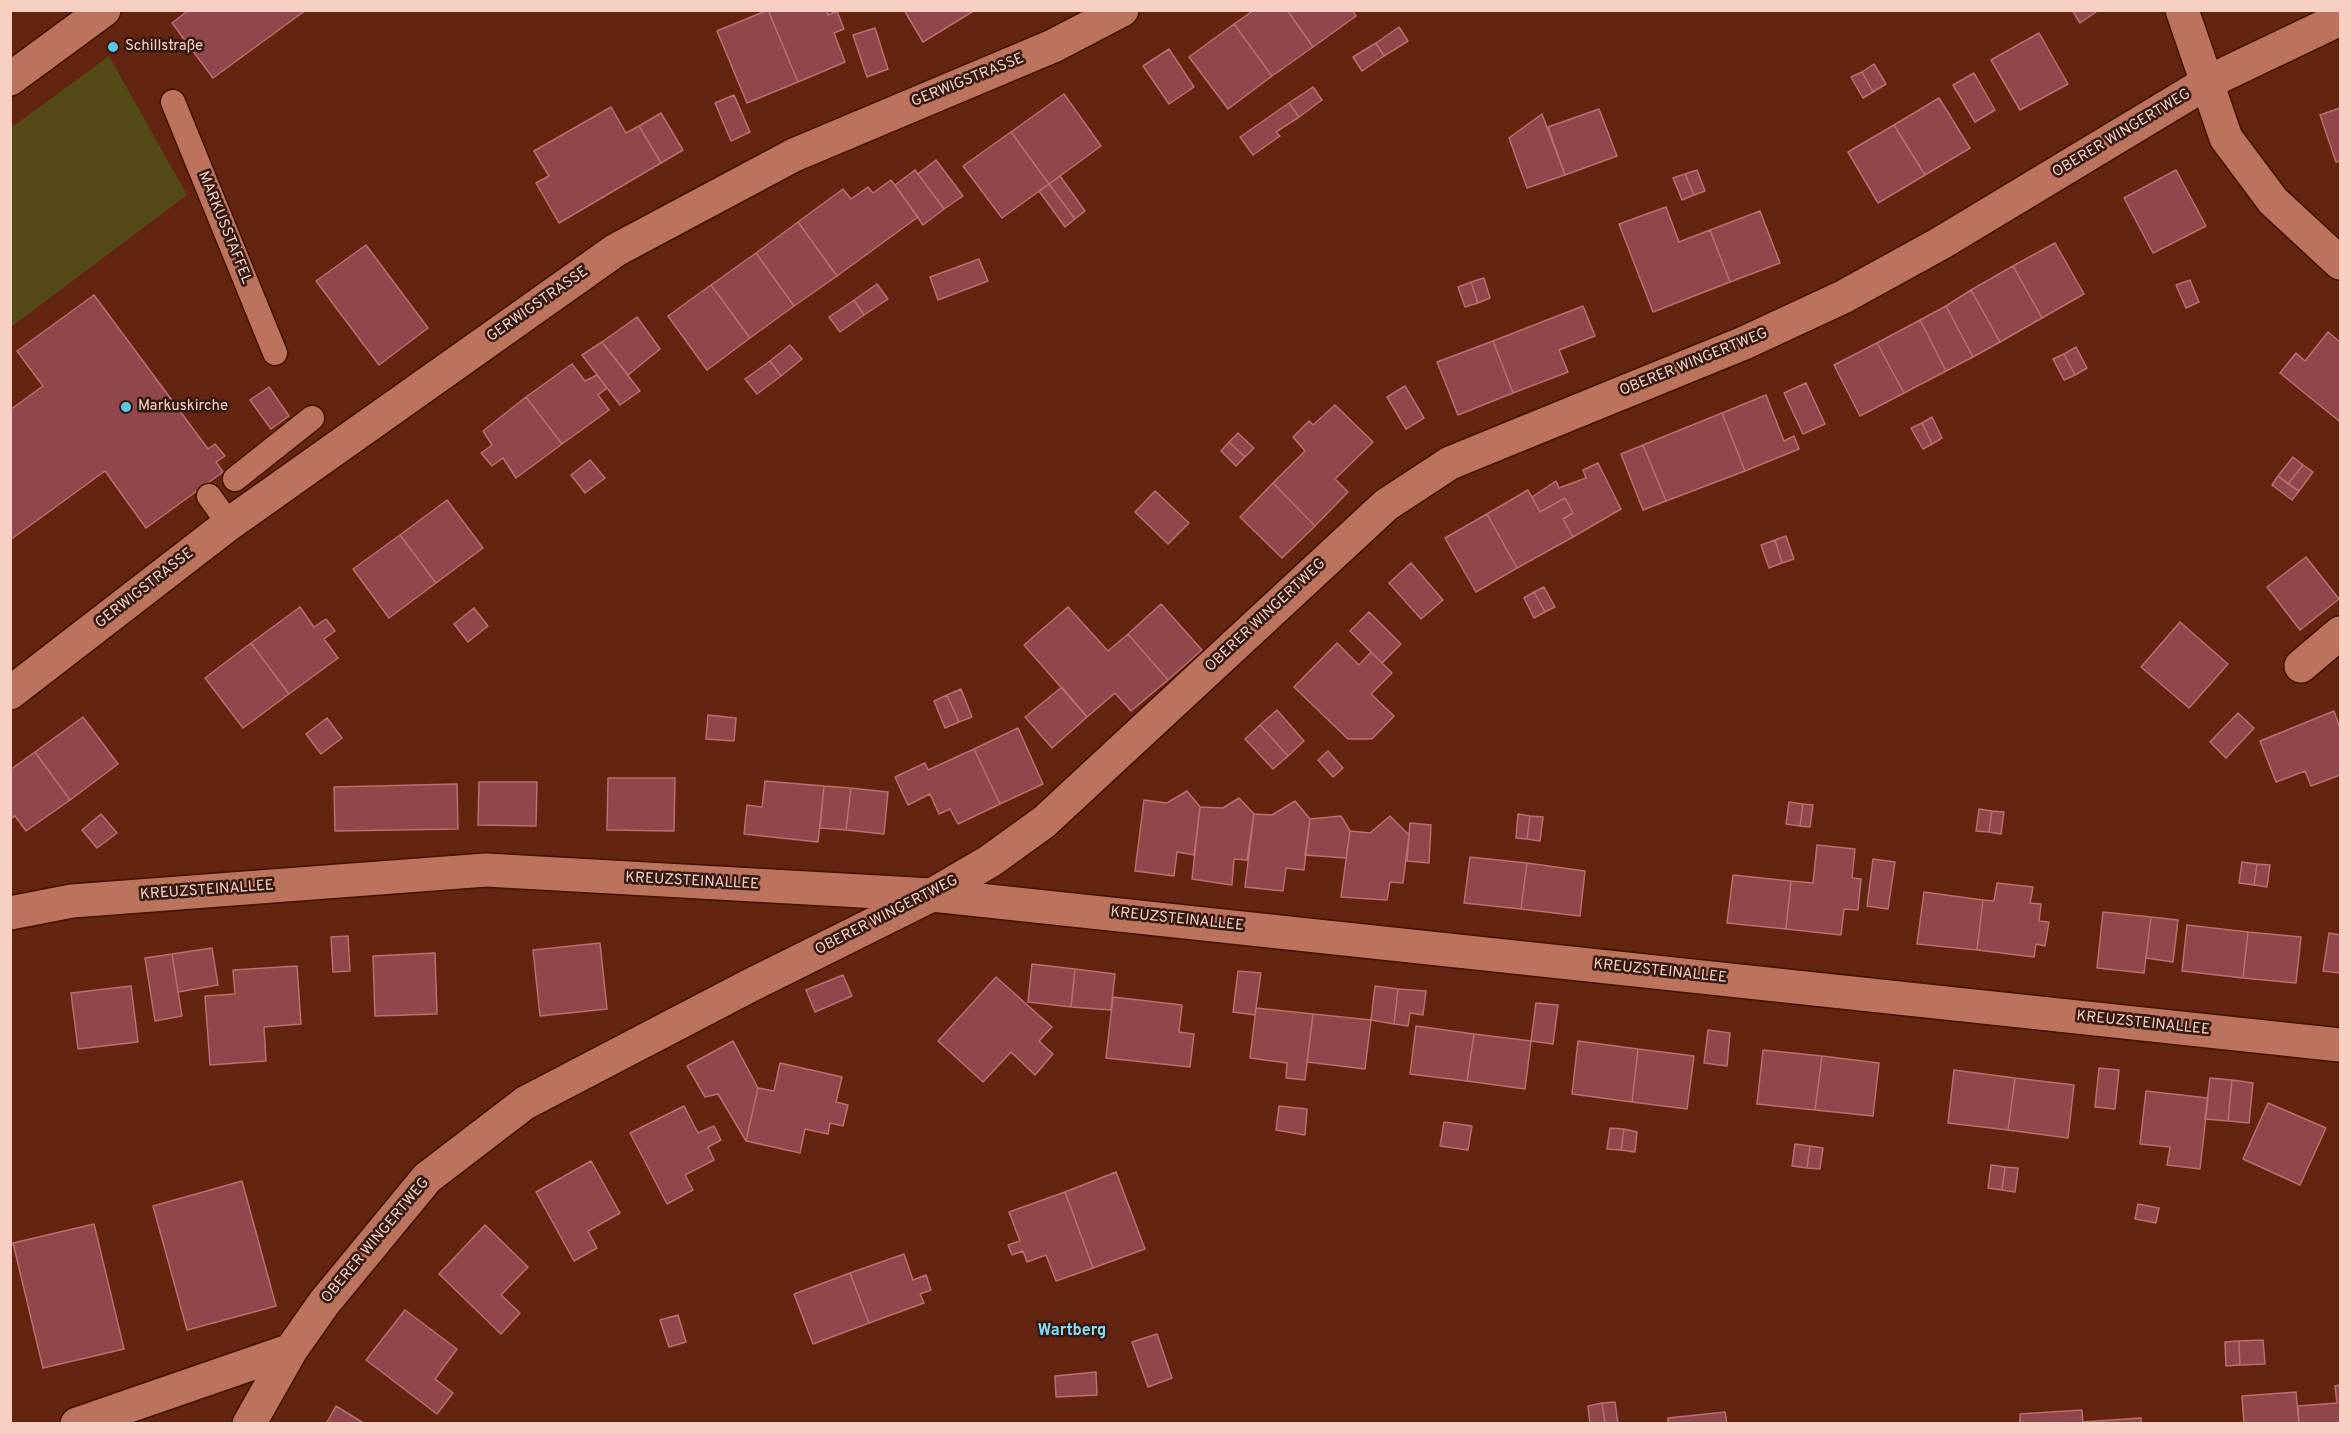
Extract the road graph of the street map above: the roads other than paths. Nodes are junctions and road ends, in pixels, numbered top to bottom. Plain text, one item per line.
1 (104, 10) edge
2 (1122, 10) edge
3 (2182, 10) edge
4 (2340, 19) edge
5 (10, 79) edge
6 (2208, 82) junction
7 (173, 102) dead end
8 (2340, 263) edge
9 (275, 353) dead end
10 (312, 418) dead end
11 (235, 479) dead end
12 (209, 496) dead end
13 (229, 524) junction
14 (2340, 633) edge
15 (2301, 666) dead end
16 (10, 693) edge
17 (932, 895) junction
18 (10, 913) edge
19 (2340, 1045) edge
20 (291, 1350) junction
21 (76, 1424) edge
22 (249, 1424) edge

1 - 5 street
2 - 13 street, GERWIGSTRASSE
3 - 6 street
4 - 6 street, OBERER WINGERTWEG
6 - 8 street
6 - 17 street, OBERER WINGERTWEG
7 - 9 lane, MARKUSSTAFFEL
10 - 11 lane
12 - 13 lane
13 - 16 street, GERWIGSTRASSE
14 - 15 street
17 - 18 street, KREUZSTEINALLEE
17 - 19 street, KREUZSTEINALLEE
17 - 20 street, OBERER WINGERTWEG
20 - 21 street
20 - 22 street, OBERER WINGERTWEG

